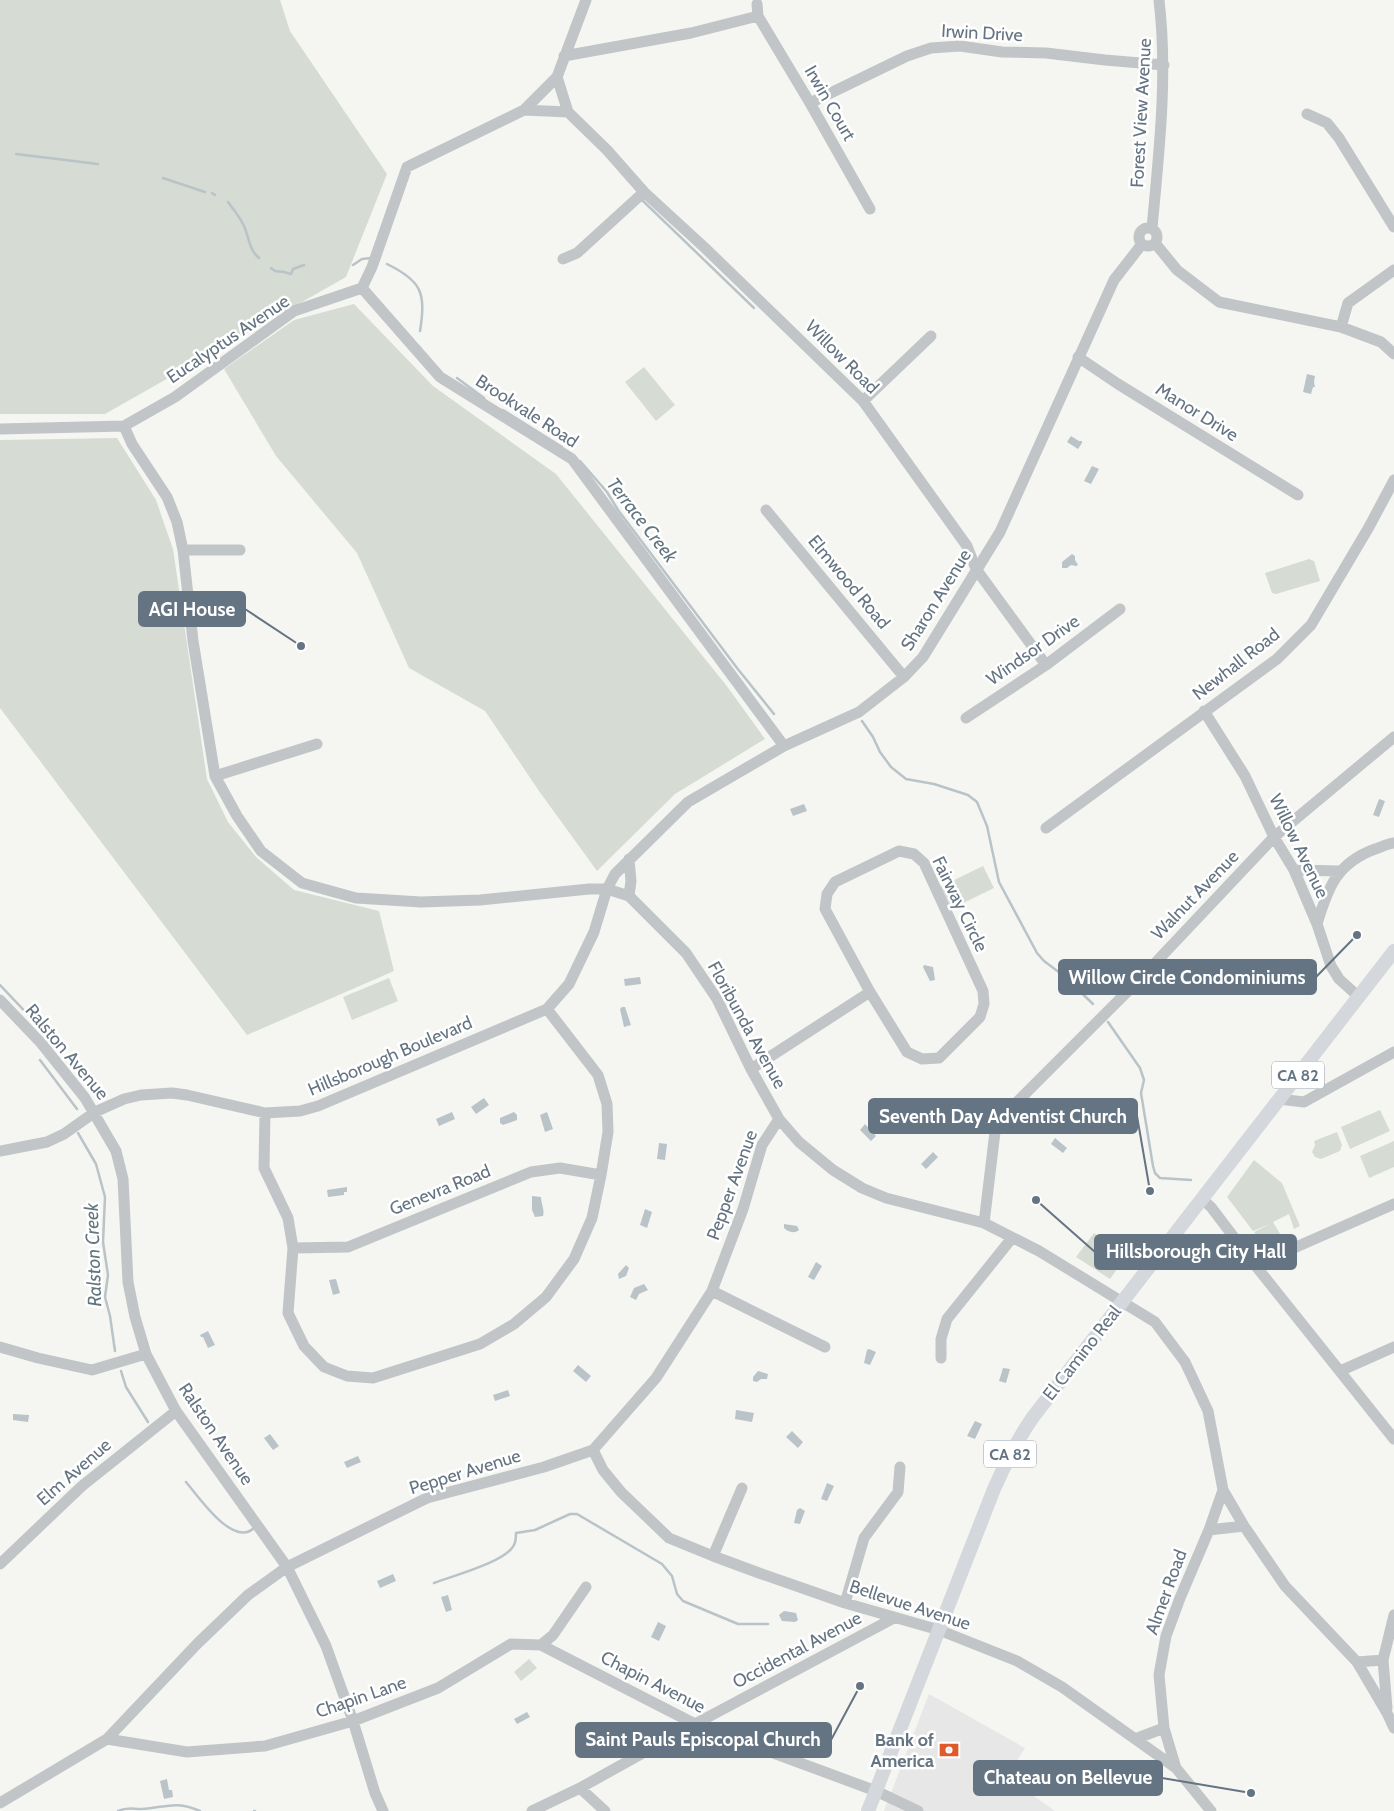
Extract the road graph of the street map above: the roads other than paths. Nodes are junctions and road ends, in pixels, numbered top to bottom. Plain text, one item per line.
1 (586, 0) edge
2 (1159, 0) edge
3 (757, 4) dead end
4 (758, 16) junction
5 (564, 56) junction
6 (1164, 65) junction
7 (557, 77) junction
8 (810, 103) junction
9 (524, 110) junction
10 (568, 112) junction
11 (1307, 114) dead end
12 (644, 192) junction
13 (870, 209) dead end
14 (1394, 227) edge
15 (1152, 228) junction
16 (1142, 244) junction
17 (1154, 244) junction
18 (563, 259) dead end
19 (1394, 270) edge
20 (362, 288) junction
21 (1341, 326) junction
22 (931, 336) dead end
23 (1394, 354) edge
24 (1078, 357) junction
25 (863, 401) junction
26 (124, 426) junction
27 (0, 429) edge
28 (1394, 480) edge
29 (1298, 495) dead end
30 (766, 510) dead end
31 (183, 550) junction
32 (240, 550) dead end
33 (976, 569) junction
34 (1120, 609) dead end
35 (1046, 665) junction
36 (904, 677) junction
37 (1204, 712) junction
38 (966, 718) dead end
39 (1394, 737) edge
40 (317, 744) dead end
41 (784, 746) junction
42 (215, 776) junction
43 (1046, 828) dead end
44 (1274, 837) junction
45 (1394, 843) edge
46 (629, 859) junction
47 (1294, 870) junction
48 (1339, 871) junction
49 (607, 889) junction
50 (629, 896) junction
51 (1318, 924) junction
52 (1394, 951) edge
53 (870, 992) junction
54 (1359, 997) junction
55 (0, 1000) edge
56 (547, 1009) junction
57 (1394, 1052) edge
58 (751, 1069) junction
59 (1279, 1099) junction
60 (95, 1112) junction
61 (265, 1113) junction
62 (780, 1119) junction
63 (0, 1151) edge
64 (601, 1175) junction
65 (1202, 1199) junction
66 (1394, 1204) edge
67 (984, 1223) junction
68 (1012, 1238) junction
69 (293, 1248) junction
70 (1255, 1265) junction
71 (712, 1291) junction
72 (1122, 1301) junction
73 (0, 1347) edge
74 (825, 1347) dead end
75 (1394, 1347) edge
76 (146, 1354) junction
77 (941, 1358) dead end
78 (1340, 1371) junction
79 (176, 1411) junction
80 (1394, 1439) edge
81 (592, 1450) junction
82 (900, 1467) dead end
83 (742, 1488) dead end
84 (1222, 1490) junction
85 (1244, 1526) junction
86 (1210, 1530) junction
87 (713, 1556) junction
88 (0, 1564) edge
89 (287, 1567) junction
90 (586, 1587) dead end
91 (845, 1603) junction
92 (1394, 1615) edge
93 (894, 1618) junction
94 (939, 1630) junction
95 (542, 1646) junction
96 (1383, 1660) junction
97 (1357, 1662) junction
98 (1387, 1713) junction
99 (353, 1721) junction
100 (695, 1724) junction
101 (1164, 1728) junction
102 (1394, 1728) edge
103 (108, 1739) junction
104 (1135, 1739) junction
105 (1176, 1768) junction
106 (580, 1788) junction
107 (876, 1791) junction
108 (0, 1803) edge
109 (383, 1811) edge
110 (532, 1811) edge
111 (605, 1811) edge
112 (868, 1811) edge
113 (918, 1811) edge
114 (1211, 1811) edge

1 - 5 street
2 - 6 street, Forest View Avenue
3 - 4 street, Irwin Court
4 - 5 street
4 - 8 street, Irwin Court
5 - 7 street
6 - 8 street, Irwin Drive
6 - 15 street, Forest View Avenue
7 - 9 street
7 - 10 street, Willow Road
8 - 13 street, Irwin Court
9 - 10 street
9 - 20 street
10 - 12 street, Willow Road
11 - 14 street
12 - 18 street
12 - 25 street, Willow Road
15 - 16 street
15 - 17 street
16 - 17 street
16 - 24 street, Sharon Avenue
17 - 21 street
19 - 21 street
20 - 26 street, Eucalyptus Avenue
20 - 41 street, Brookvale Road
21 - 23 street
22 - 25 street
24 - 29 street, Manor Drive
24 - 33 street, Sharon Avenue
25 - 33 street, Willow Road
26 - 27 street, Eucalyptus Avenue
26 - 31 street, Floribunda Avenue
28 - 37 street, Newhall Road
30 - 36 street, Elmwood Road
31 - 32 street
31 - 42 street, Floribunda Avenue
33 - 35 street, Willow Road
33 - 36 street, Sharon Avenue
34 - 35 street, Windsor Drive
35 - 38 street, Windsor Drive
36 - 41 street, Sharon Avenue
37 - 43 street, Newhall Road
37 - 44 street, Willow Avenue
39 - 44 street, Walnut Avenue
40 - 42 street
41 - 46 street, Sharon Avenue
42 - 49 street, Floribunda Avenue
44 - 47 street, Willow Avenue
44 - 67 street, Walnut Avenue
45 - 48 street
46 - 49 street, Sharon Avenue
46 - 50 street
47 - 48 street
47 - 51 street, Willow Avenue
48 - 51 street
49 - 50 street, Floribunda Avenue
49 - 56 street, Hillsborough Boulevard
50 - 58 street, Floribunda Avenue
51 - 54 street, Willow Avenue
52 - 54 main road, El Camino Real / CA 82
53 - 53 street, Fairway Circle
53 - 58 street
54 - 59 main road, El Camino Real / CA 82
55 - 60 street, Ralston Avenue
56 - 61 street, Hillsborough Boulevard
56 - 64 street
57 - 59 street
58 - 62 street, Floribunda Avenue
59 - 65 main road, El Camino Real / CA 82
60 - 61 street, Hillsborough Boulevard
60 - 63 street, Hillsborough Boulevard
60 - 76 street, Ralston Avenue
61 - 69 street
62 - 67 street, Floribunda Avenue
62 - 71 street, Pepper Avenue
64 - 69 street, Genevra Road
64 - 69 street
65 - 70 street
65 - 72 main road, El Camino Real / CA 82
66 - 70 street
67 - 68 street, Floribunda Avenue
68 - 72 street, Floribunda Avenue
68 - 77 street
70 - 78 street
71 - 74 street
71 - 81 street, Pepper Avenue
72 - 84 street, Floribunda Avenue
72 - 94 main road, El Camino Real / CA 82
73 - 76 street
75 - 78 street
76 - 79 street, Ralston Avenue
78 - 80 street
79 - 88 street, Elm Avenue
79 - 89 street, Ralston Avenue
81 - 87 street, Bellevue Avenue
81 - 89 street, Pepper Avenue
82 - 91 street
83 - 87 street
84 - 85 street, Floribunda Avenue
84 - 86 street, Almer Road
85 - 86 street
85 - 97 street, Floribunda Avenue
86 - 101 street, Almer Road
87 - 91 street, Bellevue Avenue
89 - 99 street, Ralston Avenue
89 - 103 street, Pepper Avenue
90 - 95 street
91 - 93 street, Bellevue Avenue
92 - 96 street
93 - 94 street, Bellevue Avenue
93 - 100 street, Occidental Avenue
94 - 104 street, Bellevue Avenue
94 - 107 main road, El Camino Real / CA 82
95 - 99 street, Chapin Lane
95 - 100 street, Chapin Avenue
96 - 97 street
96 - 98 street
97 - 98 street, Floribunda Avenue
98 - 102 street, Floribunda Avenue
99 - 103 street, Chapin Lane
99 - 109 street, Ralston Avenue
100 - 106 street, Occidental Avenue
100 - 107 street, Chapin Avenue
101 - 104 street
101 - 105 street, Almer Road
103 - 108 street, Pepper Avenue
104 - 105 street, Bellevue Avenue
105 - 114 street, Bellevue Avenue
106 - 110 street, Occidental Avenue
106 - 111 street
107 - 112 main road, El Camino Real / CA 82
107 - 113 street, Chapin Avenue

